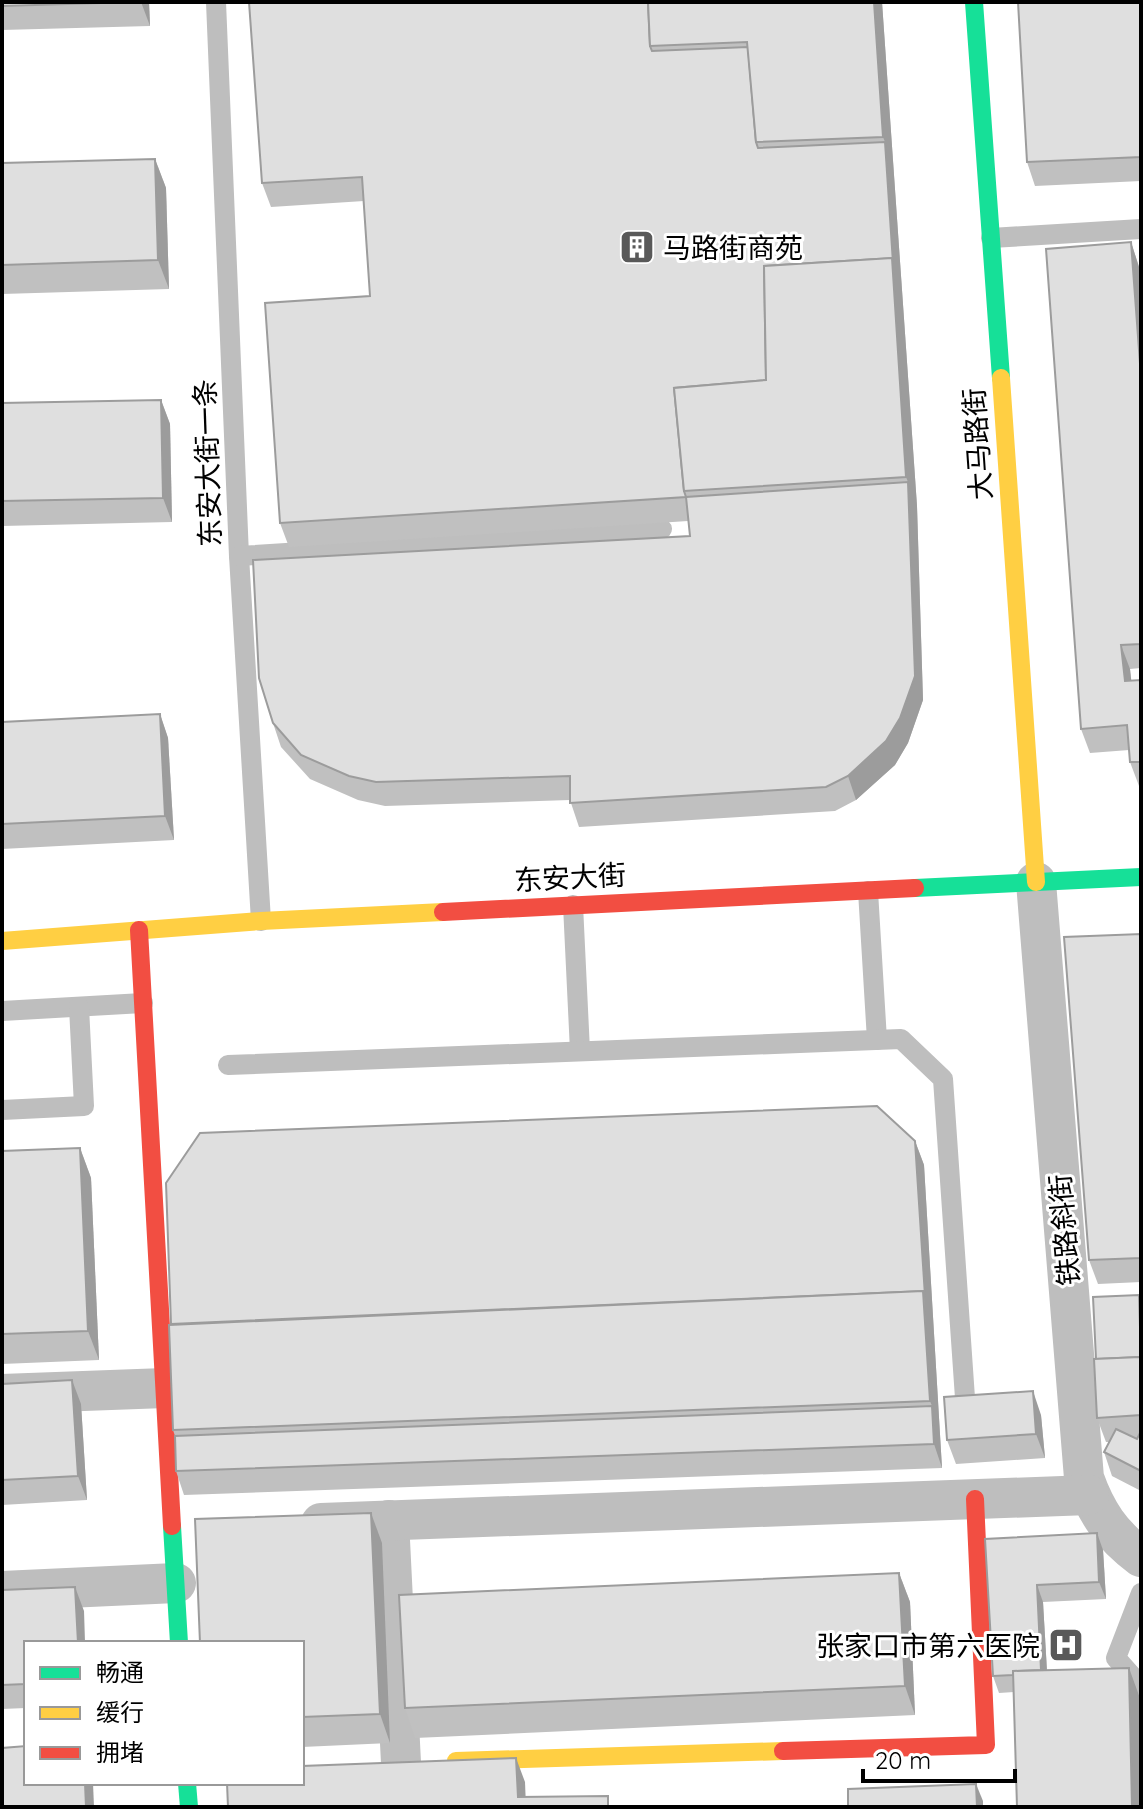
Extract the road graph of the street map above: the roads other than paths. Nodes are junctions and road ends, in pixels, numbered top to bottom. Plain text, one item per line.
1 (216, 2) edge
2 (974, 2) edge
3 (1141, 229) edge
4 (991, 238) junction
5 (662, 529) edge
6 (239, 556) junction
7 (1141, 877) edge
8 (1036, 882) junction
9 (868, 891) junction
10 (573, 905) junction
11 (261, 921) junction
12 (139, 930) junction
13 (2, 941) edge
14 (143, 1003) junction
15 (79, 1007) junction
16 (2, 1011) edge
17 (877, 1040) junction
18 (580, 1051) junction
19 (228, 1065) dead end
20 (2, 1110) edge
21 (1112, 1300) edge
22 (1069, 1302) junction
23 (165, 1388) junction
24 (2, 1394) edge
25 (965, 1398) edge
26 (1089, 1495) junction
27 (975, 1499) junction
28 (389, 1520) junction
29 (285, 1524) edge
30 (1141, 1557) edge
31 (176, 1583) junction
32 (2, 1591) edge
33 (1141, 1593) edge
34 (179, 1641) edge
35 (1141, 1686) edge
36 (409, 1763) joint
37 (187, 1785) edge
38 (189, 1807) edge

1 - 6 lane, 东安大街一条
2 - 4 street, 大马路街
3 - 4 lane
4 - 8 street, 大马路街
5 - 6 lane
6 - 11 lane, 东安大街一条
7 - 8 street, 东安大街
8 - 9 street, 东安大街
8 - 22 street, 铁路斜街
9 - 10 street, 东安大街
9 - 17 lane
10 - 11 street, 东安大街
10 - 18 lane
11 - 12 street, 东安大街
12 - 13 street, 东安大街
12 - 14 street
14 - 15 lane
14 - 23 street
15 - 16 lane
15 - 20 lane
17 - 18 lane
17 - 25 lane
18 - 19 lane
21 - 22 street
22 - 26 street, 铁路斜街
23 - 24 street
23 - 31 street
26 - 27 street
26 - 30 street, 铁路斜街
27 - 28 street
27 - 36 street
28 - 29 street
28 - 36 street
31 - 32 street
31 - 34 street
33 - 35 lane
37 - 38 street

